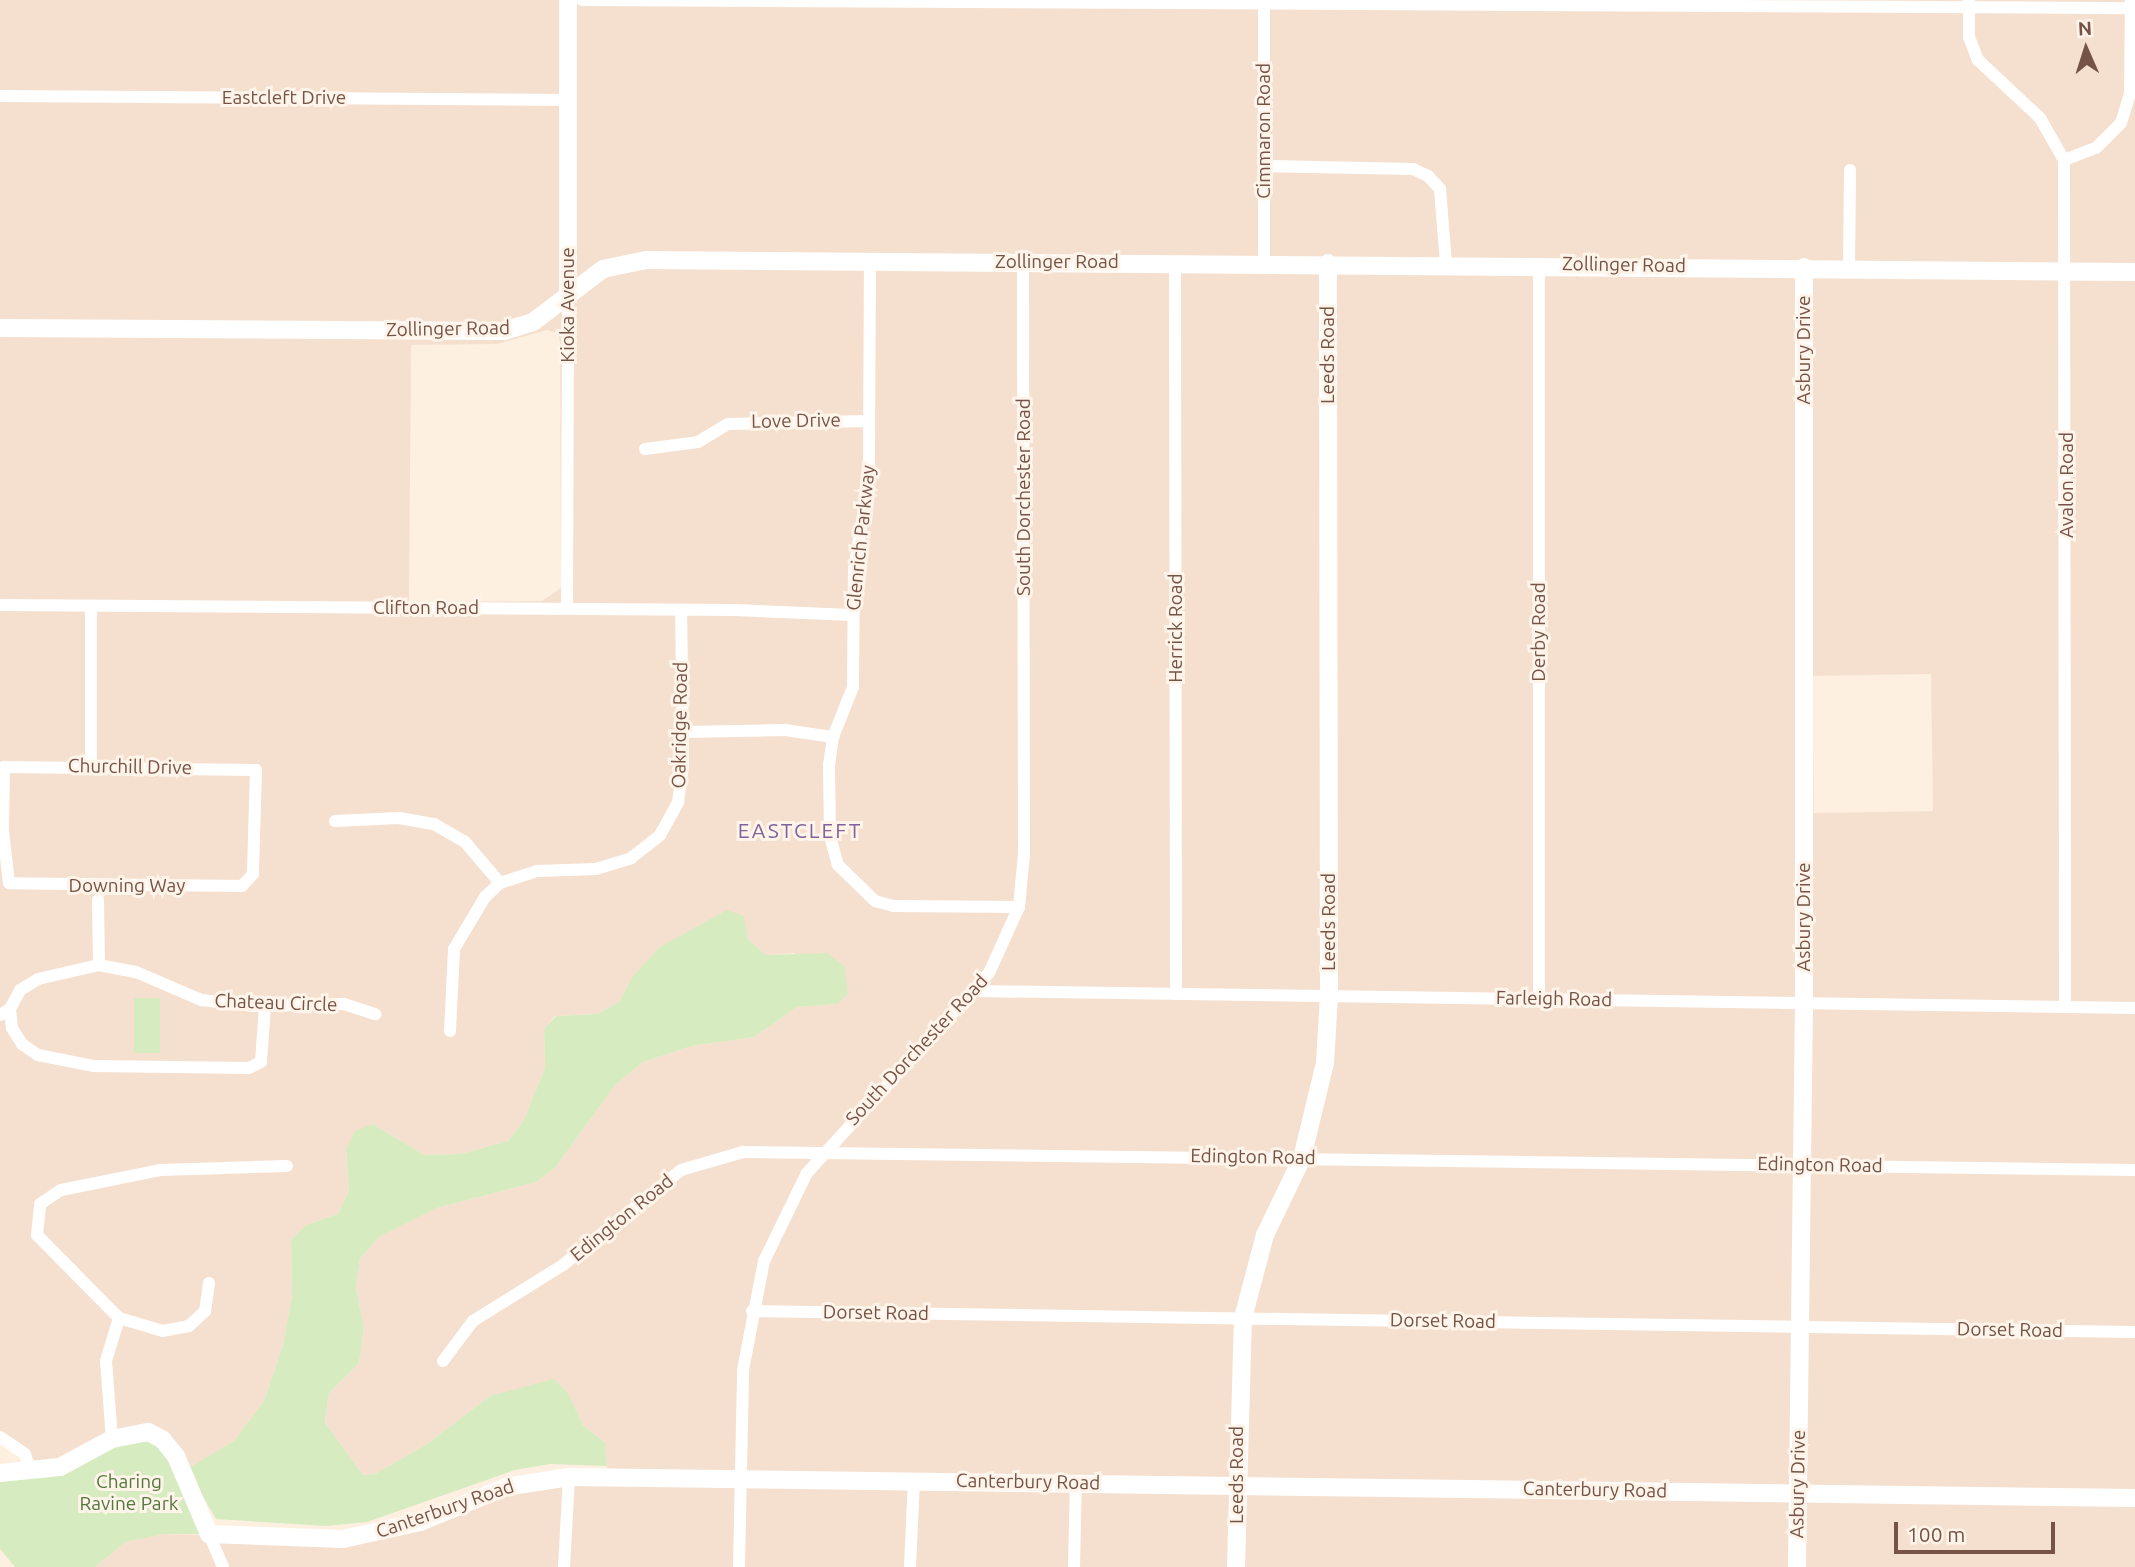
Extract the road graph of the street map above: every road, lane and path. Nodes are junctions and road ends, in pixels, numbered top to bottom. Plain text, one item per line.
1 (568, 0) edge
2 (582, 0) edge
3 (1264, 3) edge
4 (1968, 5) edge
5 (2132, 6) edge
6 (0, 96) edge
7 (568, 100) junction
8 (2064, 160) junction
9 (1264, 166) junction
10 (1850, 170) dead end
11 (870, 261) junction
12 (1023, 262) junction
13 (1175, 262) junction
14 (1264, 262) junction
15 (1328, 263) junction
16 (1446, 263) junction
17 (1539, 264) junction
18 (1804, 267) junction
19 (1849, 268) junction
20 (2067, 270) junction
21 (2135, 272) edge
22 (568, 295) junction
23 (0, 328) edge
24 (869, 421) junction
25 (645, 449) dead end
26 (0, 605) edge
27 (91, 606) junction
28 (567, 609) junction
29 (681, 610) junction
30 (852, 615) junction
31 (682, 732) junction
32 (834, 737) junction
33 (91, 766) junction
34 (334, 821) dead end
35 (7, 880) joint
36 (249, 882) joint
37 (500, 883) junction
38 (99, 900) dead end
39 (1019, 907) junction
40 (99, 965) junction
41 (974, 991) junction
42 (1176, 994) junction
43 (1329, 996) junction
44 (1539, 999) junction
45 (1804, 1003) junction
46 (265, 1006) junction
47 (2065, 1007) junction
48 (3, 1008) edge
49 (2135, 1008) edge
50 (375, 1014) dead end
51 (450, 1031) dead end
52 (823, 1151) junction
53 (1302, 1158) junction
54 (1802, 1165) junction
55 (287, 1166) dead end
56 (2135, 1170) edge
57 (209, 1283) dead end
58 (752, 1311) junction
59 (119, 1318) junction
60 (1243, 1318) junction
61 (1800, 1327) junction
62 (2135, 1332) edge
63 (443, 1362) dead end
64 (0, 1437) edge
65 (112, 1438) junction
66 (31, 1472) junction
67 (0, 1473) edge
68 (742, 1476) junction
69 (569, 1477) junction
70 (914, 1480) junction
71 (1076, 1482) junction
72 (1238, 1484) junction
73 (1798, 1493) junction
74 (2135, 1498) edge
75 (209, 1534) junction
76 (223, 1567) edge
77 (564, 1567) edge
78 (739, 1567) edge
79 (910, 1567) edge
80 (1074, 1567) edge
81 (1236, 1567) edge
82 (1797, 1567) edge

1 - 7 street, Kioka Avenue
2 - 3 street
3 - 4 street
3 - 9 street, Cimmaron Road
4 - 5 street
4 - 8 street, Avalon Road
5 - 8 street
6 - 7 street, Eastcleft Drive
7 - 22 street, Kioka Avenue
8 - 20 street, Avalon Road
9 - 14 street, Cimmaron Road
9 - 16 street
10 - 19 street
11 - 12 street, Zollinger Road
11 - 22 street, Zollinger Road
11 - 24 street, Glenrich Parkway
12 - 13 street, Zollinger Road
12 - 39 street, South Dorchester Road
13 - 14 street, Zollinger Road
13 - 42 street, Herrick Road
14 - 15 street, Zollinger Road
15 - 16 street, Zollinger Road
15 - 43 street, Leeds Road
16 - 17 street, Zollinger Road
17 - 18 street, Zollinger Road
17 - 44 street, Derby Road
18 - 19 street, Zollinger Road
18 - 45 street, Asbury Drive
19 - 20 street, Zollinger Road
20 - 21 street, Zollinger Road
20 - 47 street, Avalon Road
22 - 23 street, Zollinger Road
22 - 28 street, Kioka Avenue
24 - 25 street, Love Drive
24 - 30 street, Glenrich Parkway
26 - 27 street, Clifton Road
27 - 28 street, Clifton Road
27 - 33 street
28 - 29 street, Clifton Road
29 - 30 street, Clifton Road
29 - 31 street, Oakridge Road
30 - 32 street, Glenrich Parkway
31 - 32 street
31 - 37 street, Oakridge Road
32 - 39 street, Glenrich Parkway
33 - 35 street, Churchill Drive
33 - 36 street, Churchill Drive
34 - 37 street
35 - 36 street, Downing Way
37 - 51 street, Oakridge Road
38 - 40 street
39 - 41 street, South Dorchester Road
40 - 46 street, Chateau Circle
40 - 48 street, Chateau Circle
41 - 42 street, Farleigh Road
41 - 52 street, South Dorchester Road
42 - 43 street, Farleigh Road
43 - 44 street, Farleigh Road
43 - 53 street, Leeds Road
44 - 45 street, Farleigh Road
45 - 47 street, Farleigh Road
45 - 54 street, Asbury Drive
46 - 48 street
46 - 50 street, Chateau Circle
47 - 49 street, Farleigh Road
52 - 53 street, Edington Road
52 - 58 street, South Dorchester Road
52 - 63 street, Edington Road
53 - 54 street, Edington Road
53 - 60 street, Leeds Road
54 - 56 street, Edington Road
54 - 61 street, Asbury Drive
55 - 59 street
57 - 59 street
58 - 60 street, Dorset Road
58 - 68 street, South Dorchester Road
59 - 65 street
60 - 61 street, Dorset Road
60 - 72 street, Leeds Road
61 - 62 street, Dorset Road
61 - 73 street, Asbury Drive
64 - 66 street
65 - 66 street
65 - 75 street
66 - 67 street
68 - 69 street, Canterbury Road
68 - 70 street, Canterbury Road
68 - 78 street, South Dorchester Road
69 - 75 street, Canterbury Road
69 - 77 street
70 - 71 street, Canterbury Road
70 - 79 street
71 - 72 street, Canterbury Road
71 - 80 street
72 - 73 street, Canterbury Road
72 - 81 street, Leeds Road
73 - 74 street, Canterbury Road
73 - 82 street, Asbury Drive
75 - 76 street

